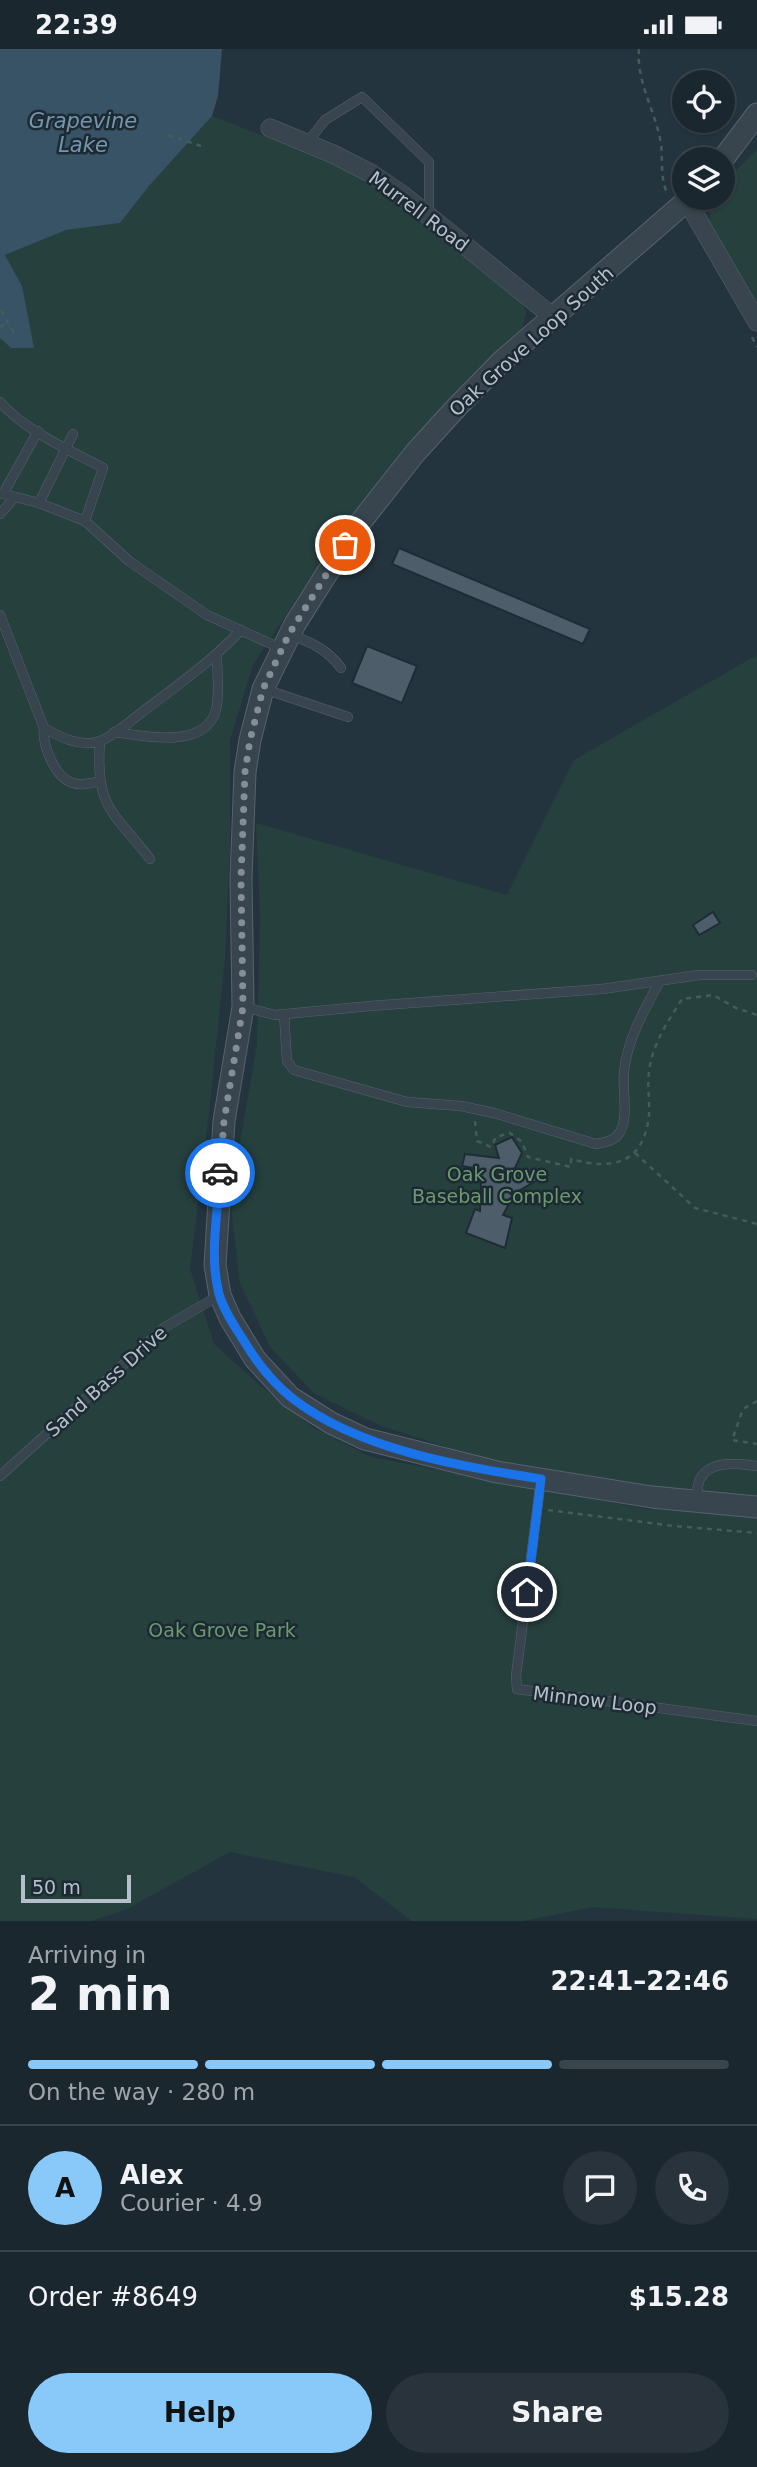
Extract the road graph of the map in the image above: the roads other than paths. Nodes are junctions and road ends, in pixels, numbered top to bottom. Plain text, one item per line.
1 (757, 114) edge
2 (270, 128) dead end
3 (307, 143) junction
4 (732, 147) edge
5 (672, 207) edge
6 (689, 210) edge
7 (429, 216) junction
8 (554, 317) junction
9 (757, 322) edge
10 (1, 406) edge
11 (37, 431) junction
12 (73, 434) dead end
13 (66, 448) junction
14 (1, 493) edge
15 (15, 497) junction
16 (39, 503) junction
17 (0, 514) edge
18 (85, 521) junction
19 (1, 622) edge
20 (241, 631) junction
21 (286, 642) junction
22 (217, 655) junction
23 (341, 668) dead end
24 (263, 689) junction
25 (348, 717) dead end
26 (44, 728) junction
27 (114, 732) junction
28 (100, 742) junction
29 (100, 781) junction
30 (150, 859) dead end
31 (752, 975) dead end
32 (660, 981) junction
33 (243, 1007) junction
34 (284, 1014) junction
35 (219, 1295) junction
36 (757, 1466) edge
37 (0, 1476) edge
38 (541, 1479) junction
39 (696, 1502) junction
40 (757, 1507) edge
41 (757, 1721) edge

1 - 4 street
2 - 3 street, Murrell Road
3 - 7 street, Murrell Road
3 - 7 lane
5 - 8 street, Oak Grove Loop South
6 - 9 street
7 - 8 street, Murrell Road
8 - 21 street, Oak Grove Loop South
10 - 11 lane
11 - 13 lane
11 - 14 lane
12 - 13 lane
13 - 16 lane
13 - 18 lane
14 - 15 lane
15 - 16 lane
15 - 17 lane
16 - 18 lane
18 - 20 lane
19 - 26 lane
20 - 21 lane
20 - 22 lane
21 - 23 lane
21 - 24 street, Oak Grove Loop South
22 - 27 lane
22 - 27 lane
24 - 25 lane
24 - 33 street, Oak Grove Loop South
26 - 28 lane
26 - 29 lane
27 - 28 lane
28 - 29 lane
29 - 30 lane
31 - 32 lane
32 - 34 lane
32 - 34 lane
33 - 34 lane
33 - 35 street, Oak Grove Loop South
35 - 37 lane, Sand Bass Drive
35 - 38 street
36 - 39 lane
38 - 39 street
38 - 41 lane, Minnow Loop
39 - 40 street

